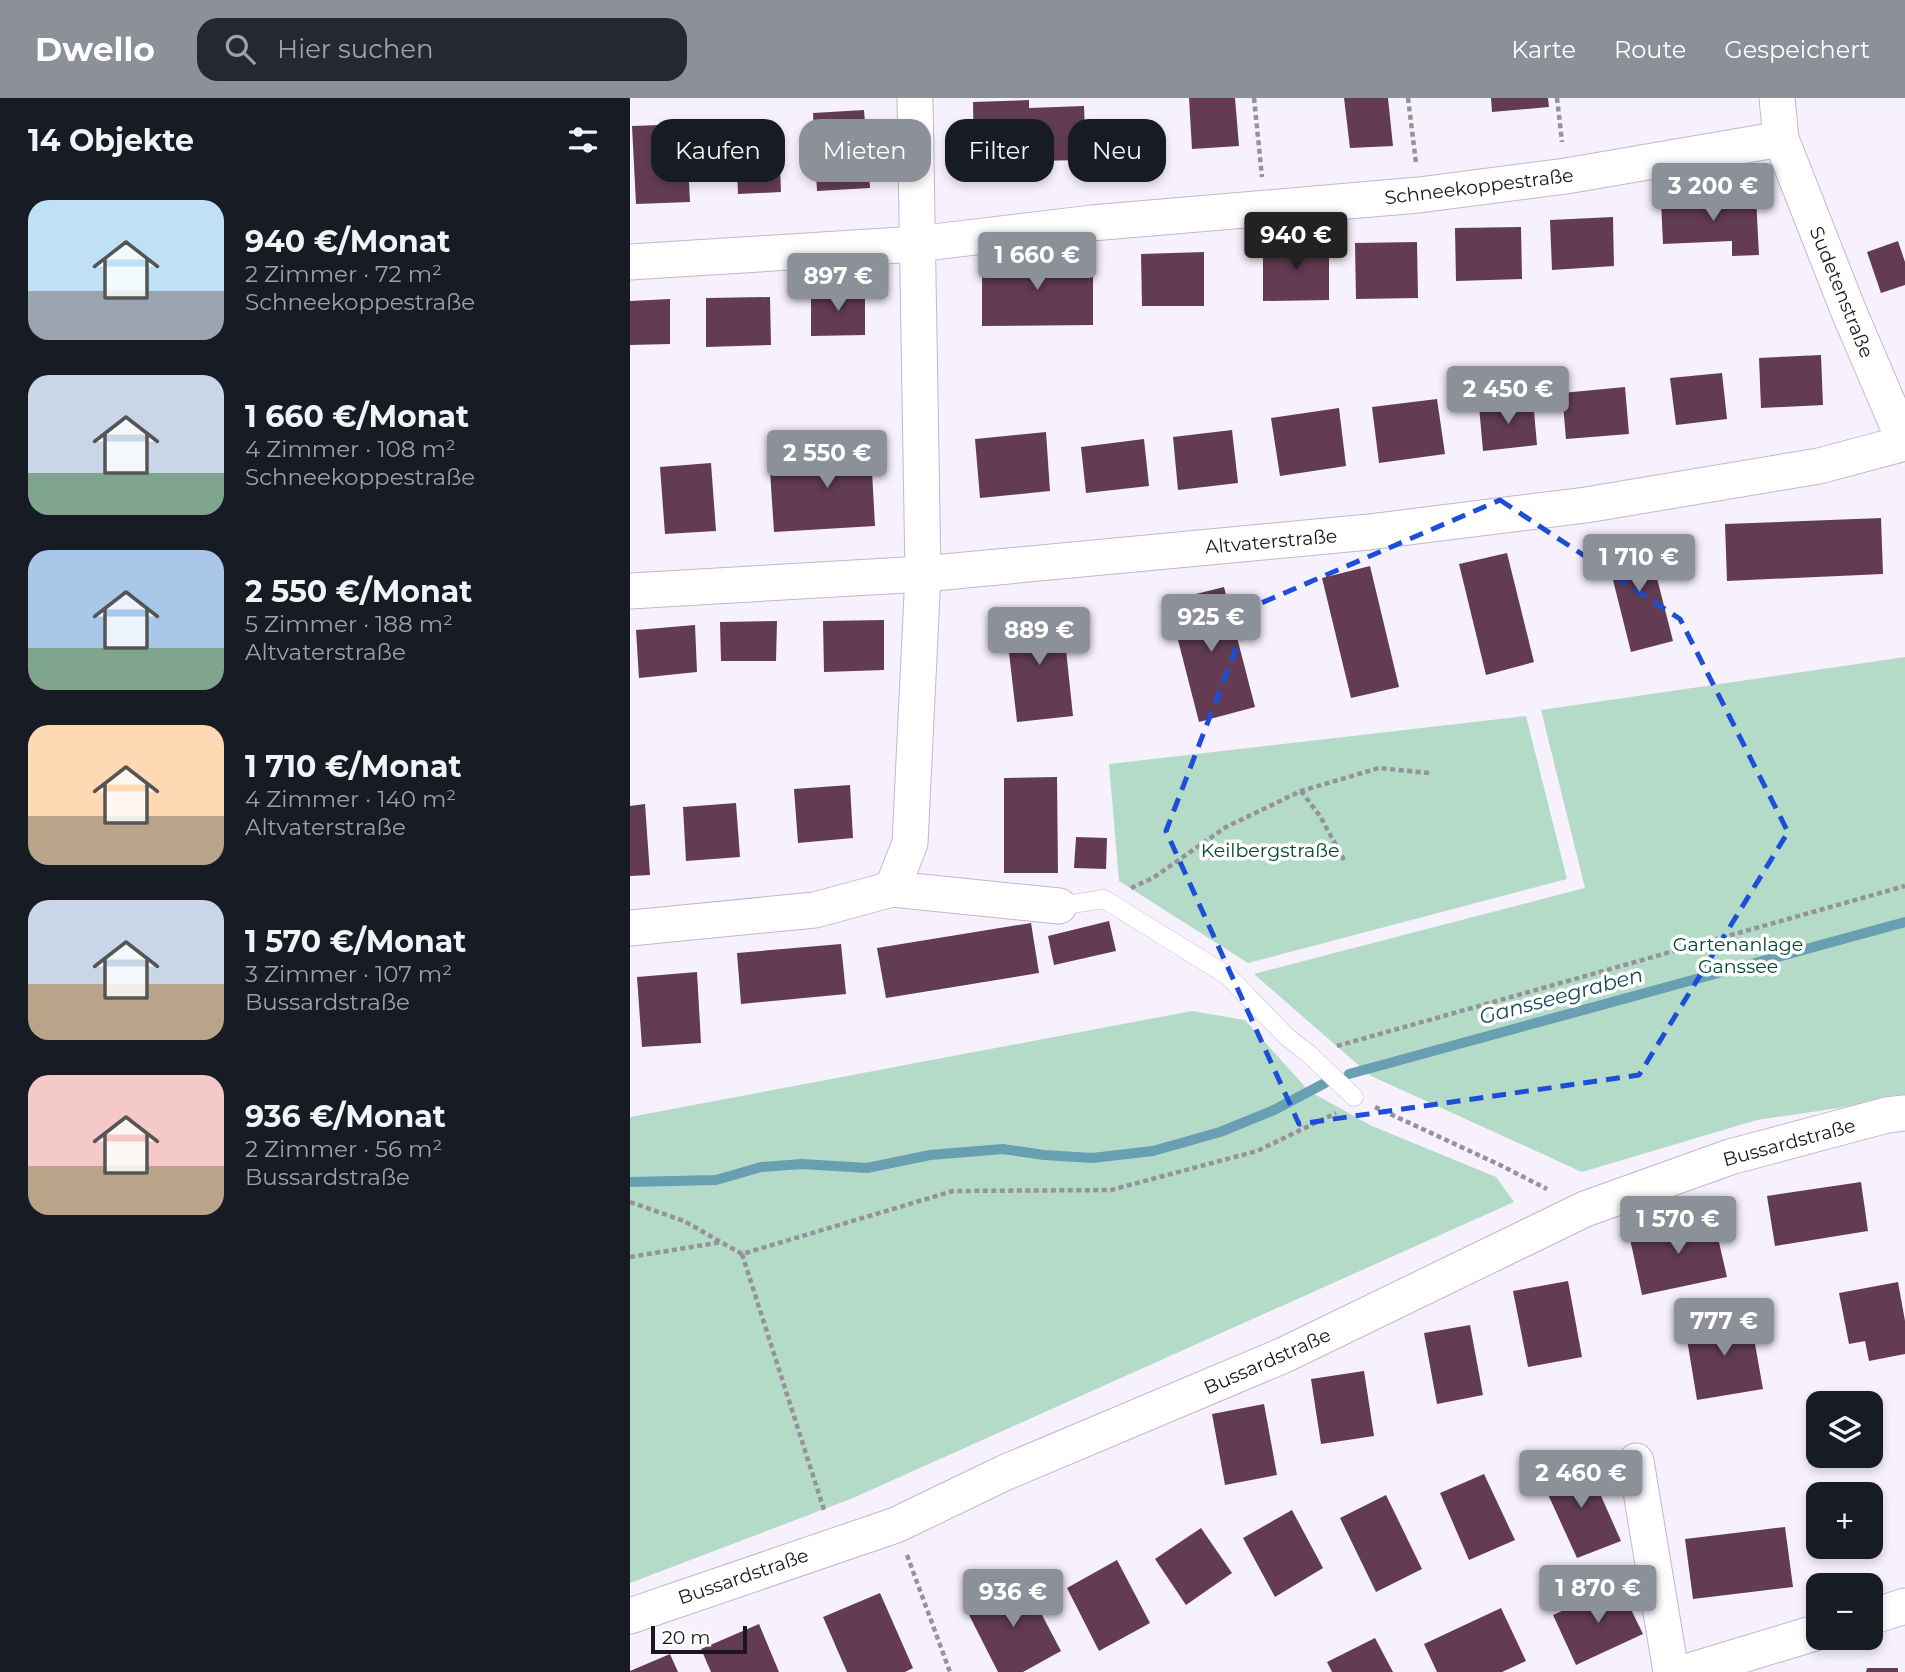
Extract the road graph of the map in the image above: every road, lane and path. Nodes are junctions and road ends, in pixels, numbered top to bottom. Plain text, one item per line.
1 (915, 98) edge
2 (1254, 98) edge
3 (1408, 98) edge
4 (1557, 98) edge
5 (1777, 98) edge
6 (1781, 139) junction
7 (1566, 176) junction
8 (1419, 195) junction
9 (1265, 207) junction
10 (917, 244) junction
11 (630, 262) edge
12 (1905, 443) edge
13 (923, 574) junction
14 (630, 591) edge
15 (1429, 773) dead end
16 (1301, 791) junction
17 (1344, 860) dead end
18 (1905, 886) edge
19 (892, 889) junction
20 (1104, 899) junction
21 (1059, 906) joint
22 (630, 928) edge
23 (1309, 1054) junction
24 (1354, 1097) junction
25 (1905, 1113) edge
26 (630, 1202) edge
27 (1585, 1209) junction
28 (722, 1242) junction
29 (742, 1254) junction
30 (630, 1257) edge
31 (1636, 1461) dead end
32 (896, 1525) junction
33 (829, 1546) junction
34 (1905, 1606) edge
35 (1883, 1613) edge
36 (630, 1616) edge
37 (1806, 1636) edge
38 (950, 1672) edge
39 (1671, 1672) edge
40 (1686, 1672) edge

1 - 10 street
2 - 9 path
3 - 8 path
4 - 7 path
5 - 6 street, Sudetenstraße
6 - 7 street, Schneekoppestraße
6 - 12 street, Sudetenstraße
7 - 8 street, Schneekoppestraße
8 - 9 street, Schneekoppestraße
9 - 10 street, Schneekoppestraße
10 - 11 street, Schneekoppestraße
10 - 13 street
12 - 13 street, Altvaterstraße
13 - 14 street, Altvaterstraße
13 - 19 street
15 - 16 path
16 - 17 path
16 - 20 path
18 - 23 path
19 - 21 street
19 - 22 street
20 - 21 lane
20 - 23 lane
23 - 24 lane
24 - 27 path
24 - 29 path
25 - 27 street, Bussardstraße
26 - 28 path
27 - 32 street, Bussardstraße
28 - 29 path
28 - 30 path
29 - 33 path
31 - 39 street
32 - 33 street, Bussardstraße
32 - 38 path
33 - 36 street, Bussardstraße
34 - 35 street
37 - 40 street

